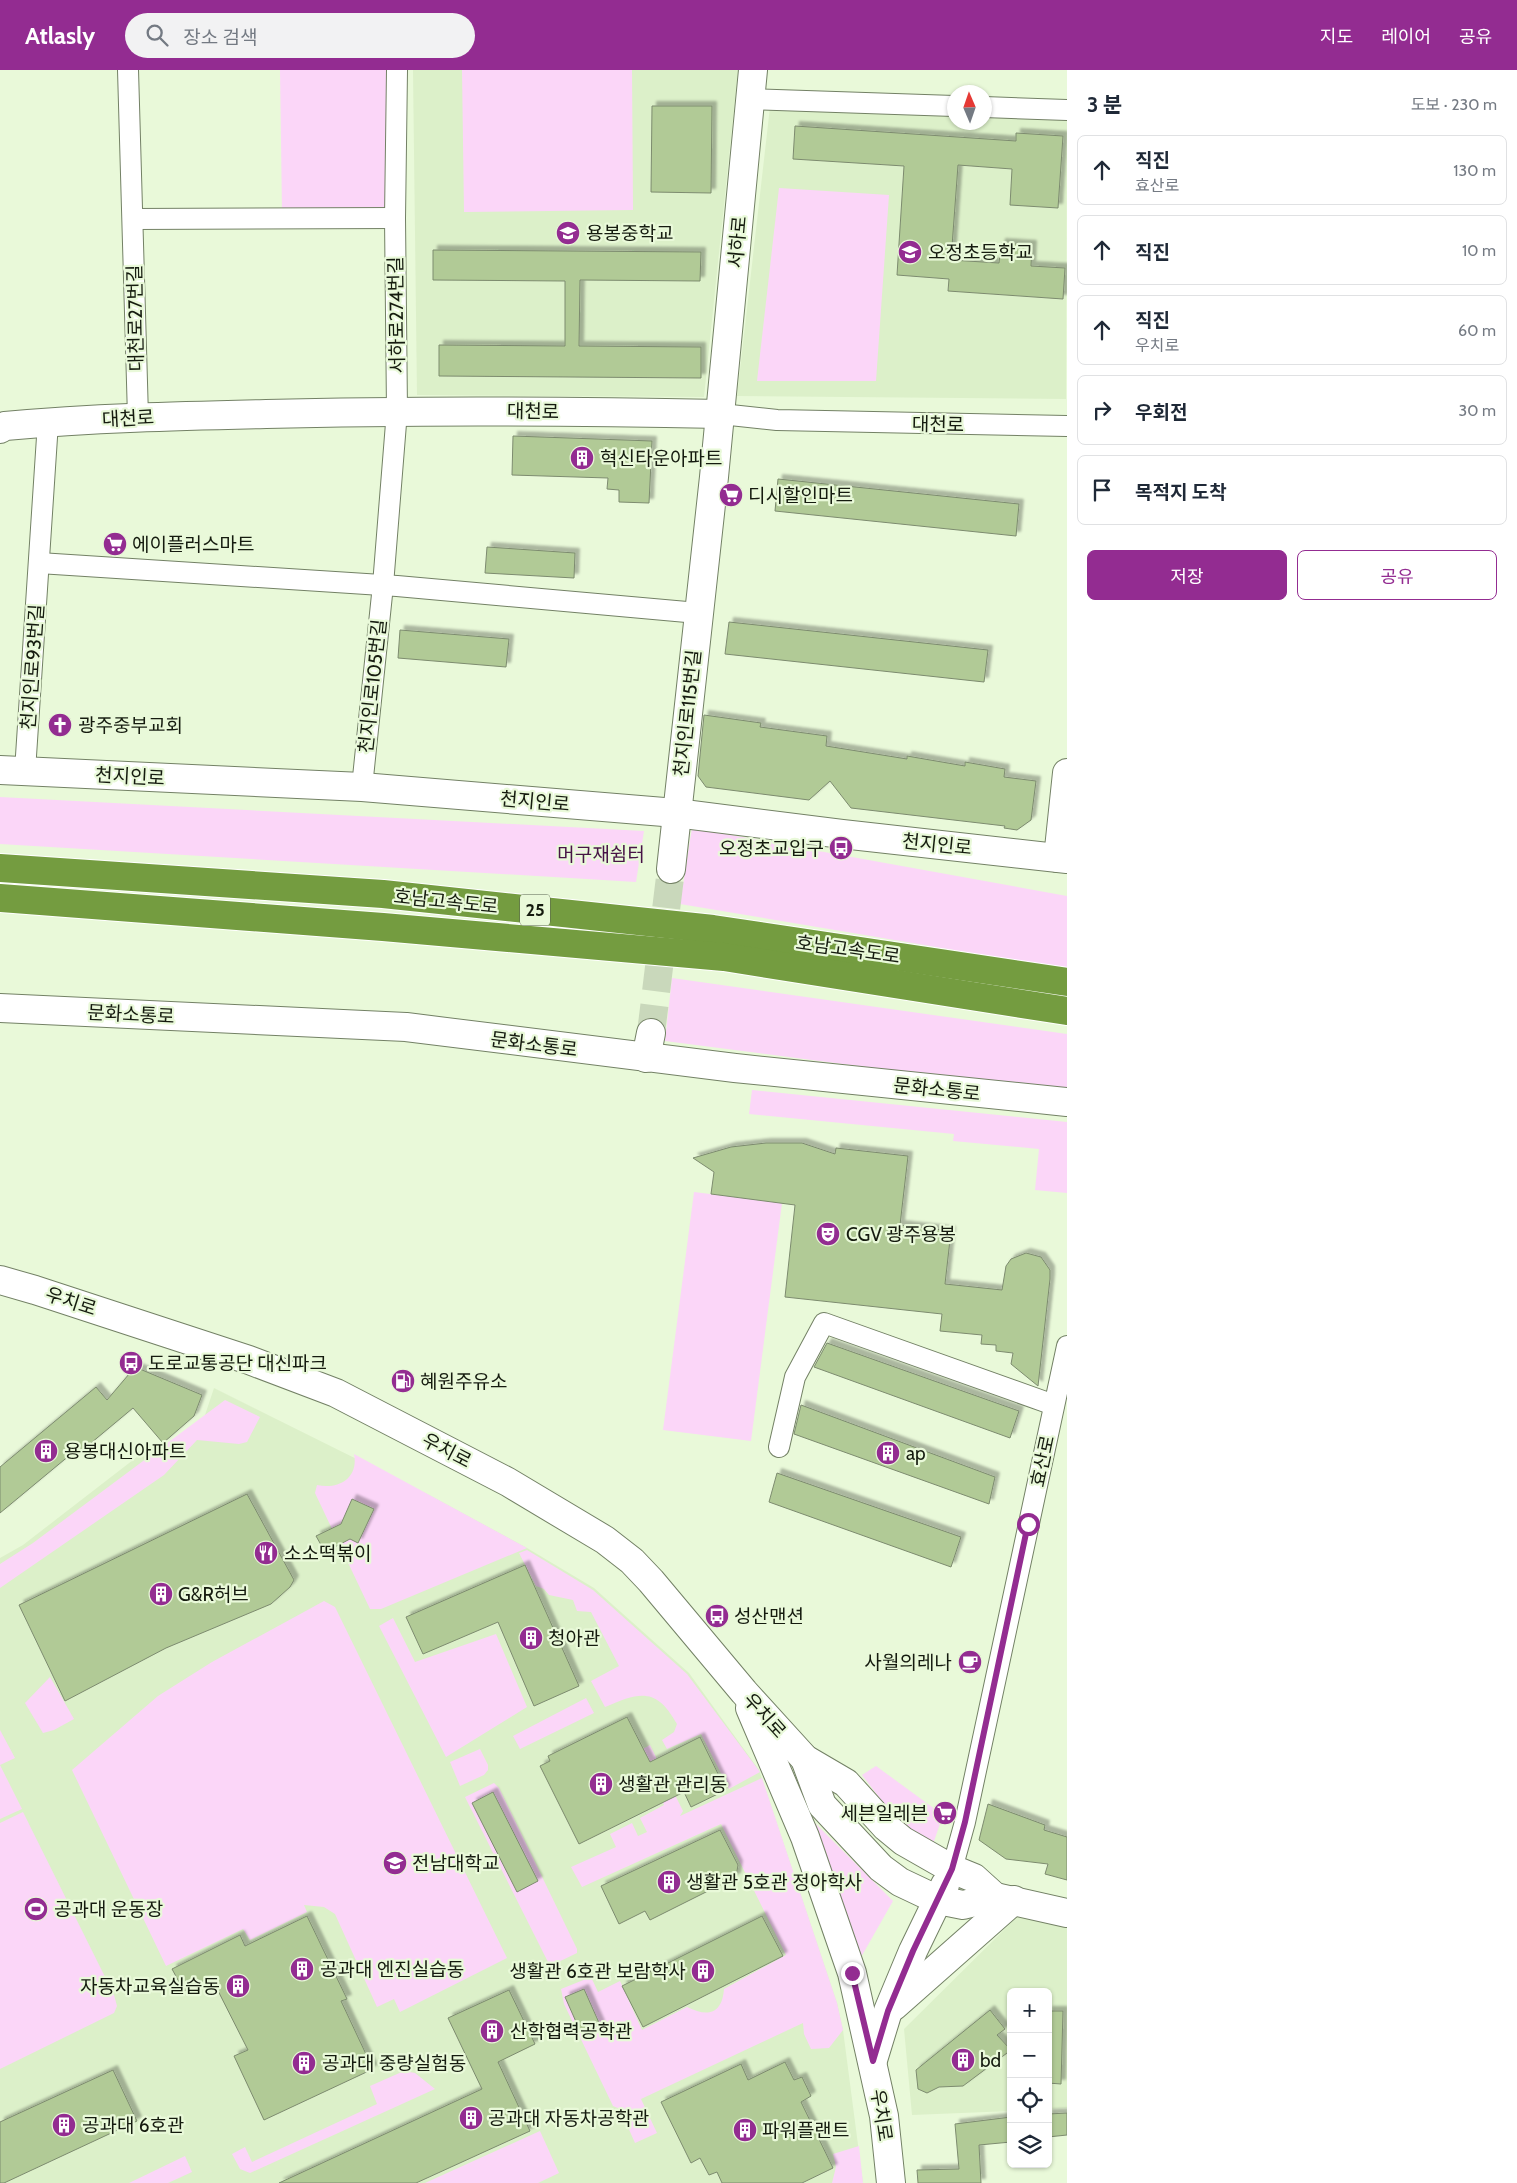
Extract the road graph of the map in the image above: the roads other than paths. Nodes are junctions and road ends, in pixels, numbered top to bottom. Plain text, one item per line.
1 (128, 70) edge
2 (397, 70) edge
3 (753, 70) edge
4 (750, 99) junction
5 (947, 106) edge
6 (992, 107) edge
7 (1067, 110) edge
8 (395, 218) junction
9 (133, 219) junction
10 (397, 411) junction
11 (721, 414) junction
12 (138, 417) junction
13 (48, 422) junction
14 (1067, 426) edge
15 (0, 429) edge
16 (39, 563) junction
17 (382, 585) junction
18 (698, 613) junction
19 (13, 770) edge
20 (1067, 773) edge
21 (362, 787) junction
22 (676, 813) junction
23 (1063, 858) edge
24 (0, 868) edge
25 (670, 868) tunnel mouth
26 (0, 898) edge
27 (1067, 982) edge
28 (0, 1008) edge
29 (1067, 1011) edge
30 (1067, 1102) edge
31 (0, 1280) edge
32 (1067, 1346) edge
33 (1054, 1404) junction
34 (779, 1447) dead end
35 (744, 1692) junction
36 (805, 1759) junction
37 (952, 1869) junction
38 (1005, 1899) junction
39 (938, 1900) junction
40 (1067, 1913) edge
41 (888, 2011) junction
42 (873, 2061) junction
43 (891, 2183) edge

1 - 9 street, 대천로27번길
2 - 8 street, 서하로274번길
3 - 4 street, 서하로
4 - 5 street
4 - 11 street, 서하로
6 - 7 street
8 - 9 street
8 - 10 street, 서하로274번길
9 - 12 street, 대천로27번길
10 - 11 street, 대천로
10 - 12 street, 대천로
10 - 17 street, 천지인로105번길
11 - 14 street, 대천로
11 - 18 street, 천지인로115번길
12 - 13 street, 대천로
13 - 15 street, 대천로
13 - 16 street, 천지인로93번길
16 - 17 street
16 - 19 street, 천지인로93번길
17 - 18 street
17 - 21 street, 천지인로105번길
18 - 22 street, 천지인로115번길
19 - 21 street, 천지인로
20 - 23 street
21 - 22 street, 천지인로
22 - 23 street, 천지인로
22 - 25 street, 천지인로115번길
24 - 27 highway, 호남고속도로 / 25
26 - 29 highway, 호남고속도로 / 25
28 - 30 street, 문화소통로
31 - 35 street, 우치로
32 - 33 street, 효산로
33 - 34 street
33 - 37 street, 효산로
35 - 36 street, 우치로
35 - 42 street
36 - 37 street, 우치로
36 - 39 street, 우치로
37 - 38 street, 우치로
37 - 39 street
38 - 39 street
38 - 40 street
38 - 41 street
39 - 41 street, 우치로
41 - 42 street, 우치로
42 - 43 street, 우치로

